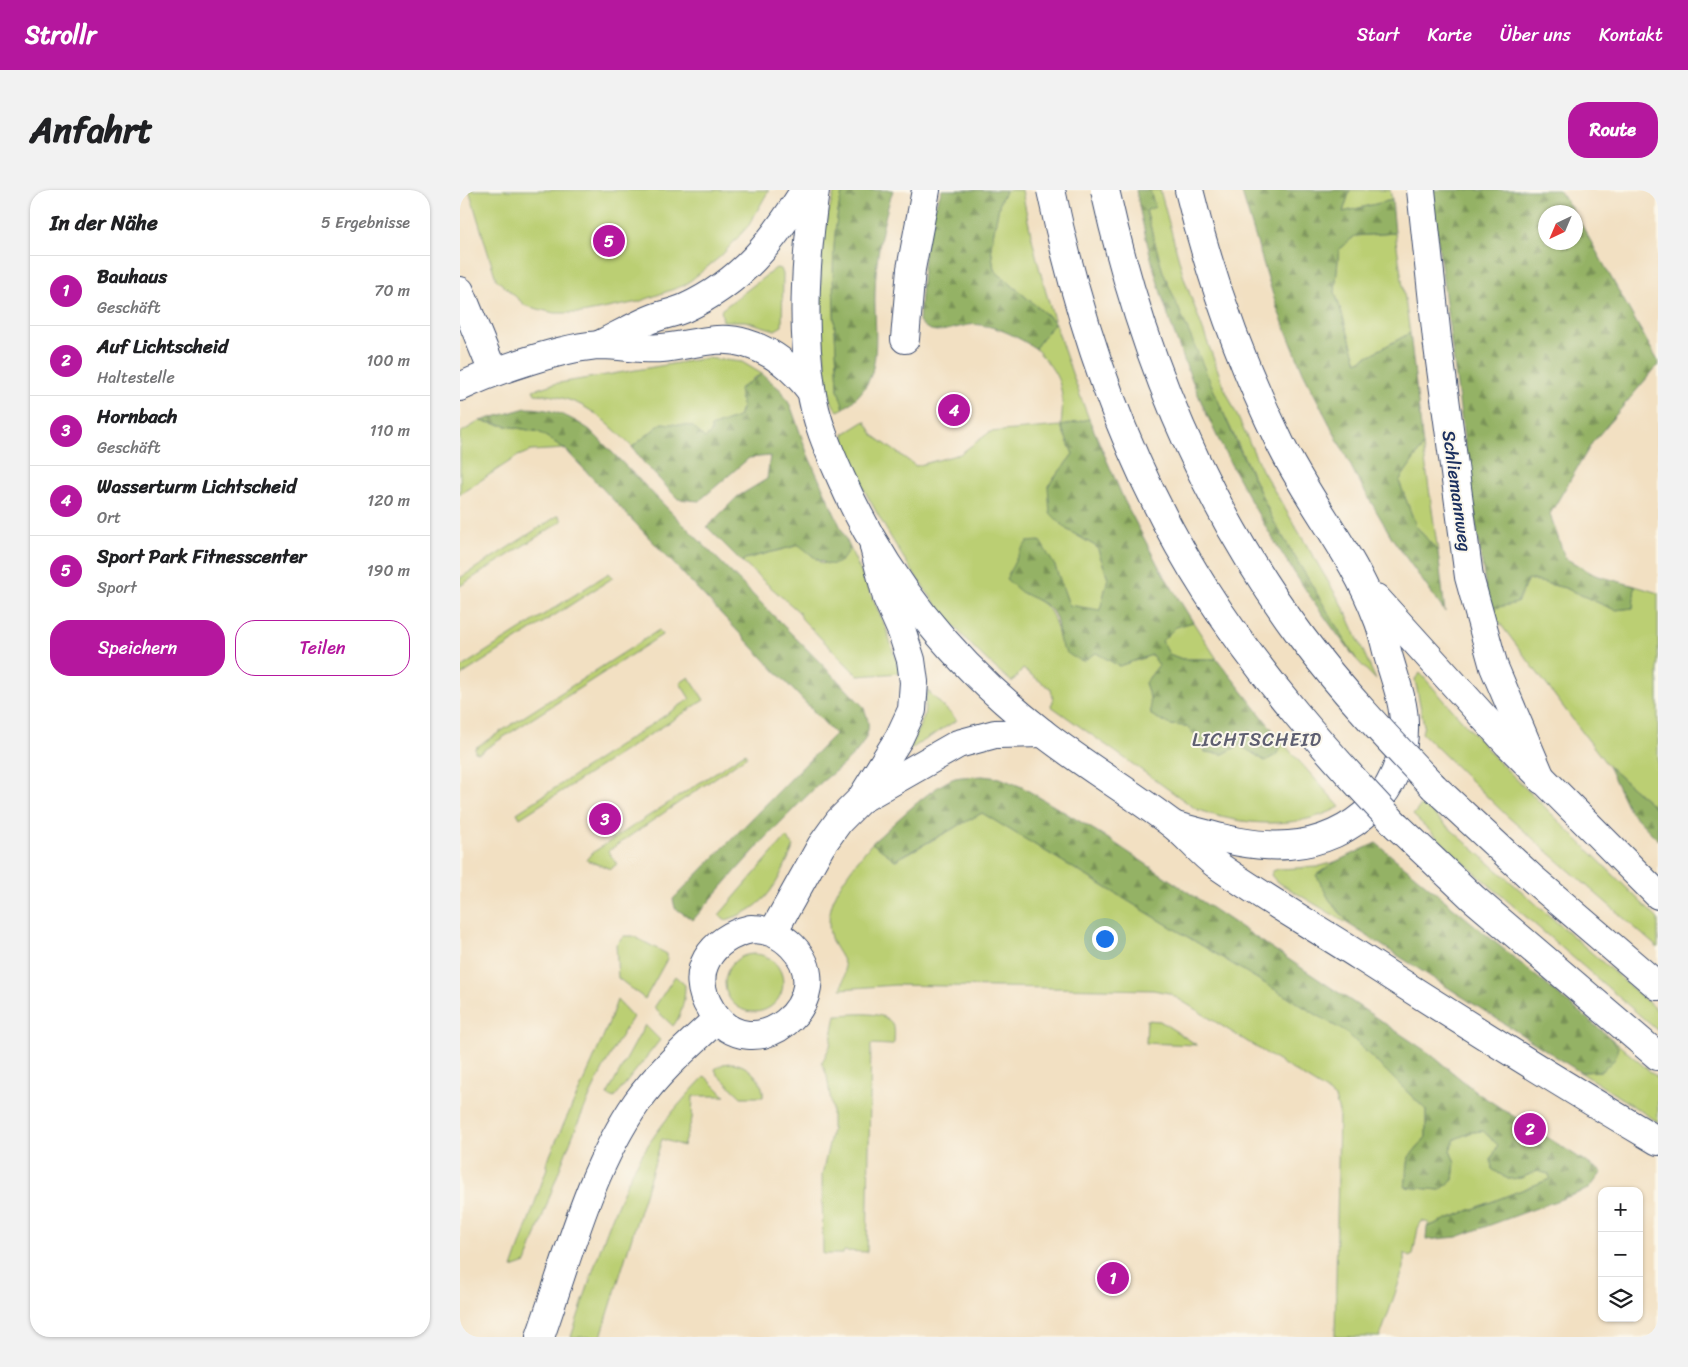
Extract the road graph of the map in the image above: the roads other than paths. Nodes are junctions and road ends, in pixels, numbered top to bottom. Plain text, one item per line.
1 (805, 190) edge
2 (815, 190) edge
3 (926, 190) edge
4 (1051, 190) edge
5 (1105, 190) edge
6 (1189, 190) edge
7 (1421, 190) edge
8 (460, 290) edge
9 (905, 339) dead end
10 (600, 345) junction
11 (493, 372) junction
12 (460, 387) edge
13 (811, 391) junction
14 (873, 546) junction
15 (1354, 569) junction
16 (1043, 733) junction
17 (1542, 780) junction
18 (861, 800) junction
19 (1174, 825) junction
20 (1658, 895) edge
21 (773, 932) junction
22 (1658, 986) edge
23 (717, 1019) junction
24 (1658, 1056) edge
25 (1658, 1141) edge
26 (540, 1337) edge

1 - 10 main road
2 - 13 main road
3 - 9 main road
4 - 24 main road, bridge
5 - 22 main road, bridge
6 - 15 main road
7 - 17 main road, Schliemannweg
8 - 11 main road
10 - 11 main road
10 - 13 main road
11 - 12 main road
13 - 14 main road
14 - 16 main road
14 - 18 main road
15 - 17 main road
15 - 19 main road
16 - 18 main road
16 - 19 main road
17 - 20 main road
18 - 21 main road
19 - 25 main road
21 - 23 main road
21 - 23 main road
23 - 26 main road

